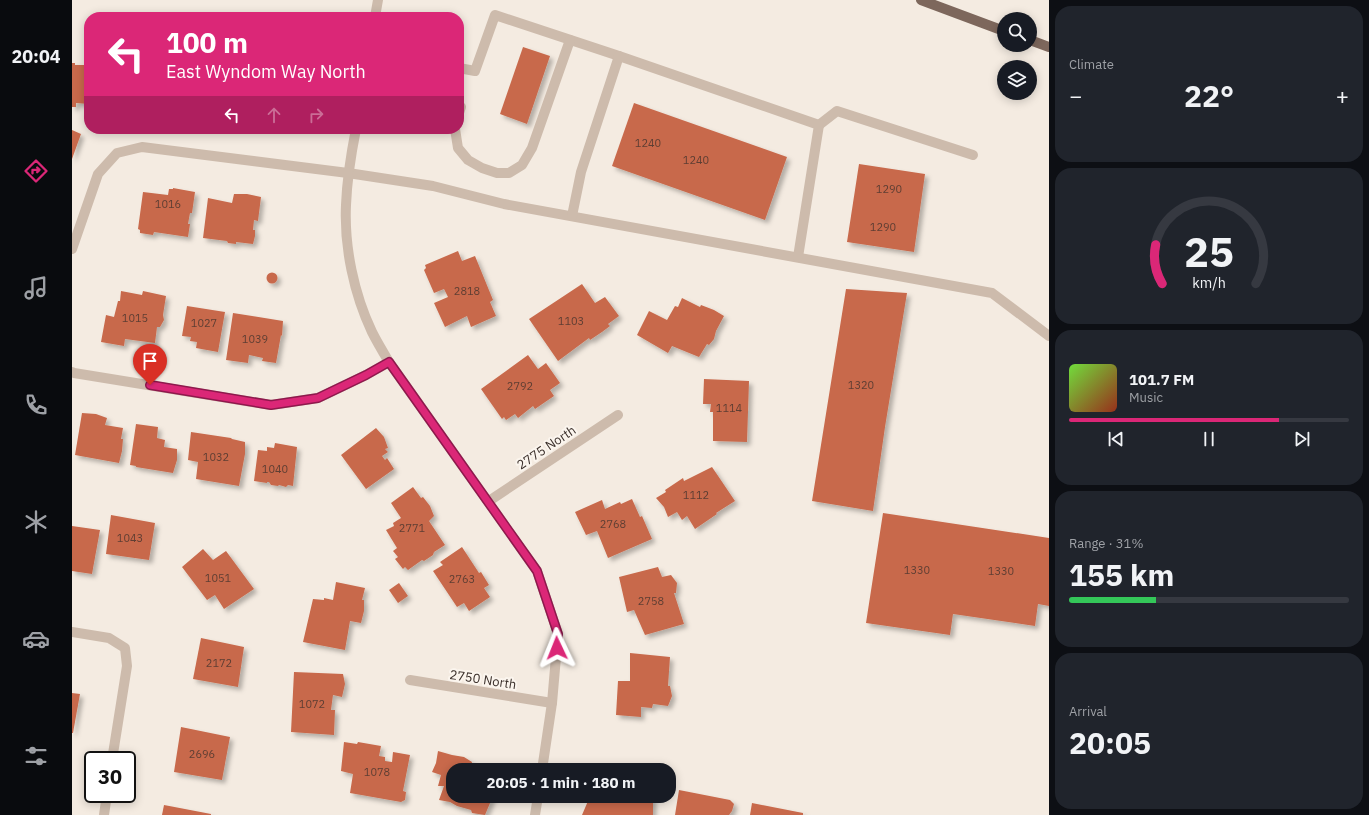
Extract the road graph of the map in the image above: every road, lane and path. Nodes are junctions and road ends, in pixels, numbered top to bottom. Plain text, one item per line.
1 (378, 0) edge
2 (921, 0) edge
3 (376, 12) edge
4 (997, 28) edge
5 (570, 40) junction
6 (1037, 43) edge
7 (1049, 47) edge
8 (619, 56) junction
9 (464, 69) edge
10 (819, 125) junction
11 (355, 134) edge
12 (456, 134) edge
13 (973, 155) dead end
14 (348, 172) junction
15 (572, 216) junction
16 (72, 249) edge
17 (798, 257) junction
18 (1049, 336) edge
19 (389, 362) junction
20 (72, 372) edge
21 (618, 415) dead end
22 (489, 501) junction
23 (72, 632) edge
24 (410, 680) dead end
25 (552, 703) junction
26 (113, 751) edge
27 (543, 763) edge
28 (106, 803) edge
29 (537, 803) edge
30 (104, 815) edge
31 (535, 815) edge

1 - 3 street
2 - 4 main road
5 - 8 street
5 - 9 street
5 - 12 street
6 - 7 main road
8 - 10 street
8 - 15 street
10 - 13 street
10 - 17 street
11 - 14 street
14 - 15 street
14 - 16 street
14 - 19 street
15 - 17 street
17 - 18 street
19 - 20 street
19 - 22 street
21 - 22 street, 2775 North
22 - 25 street
23 - 26 street
24 - 25 street, 2750 North
25 - 27 street
28 - 30 street
29 - 31 street

